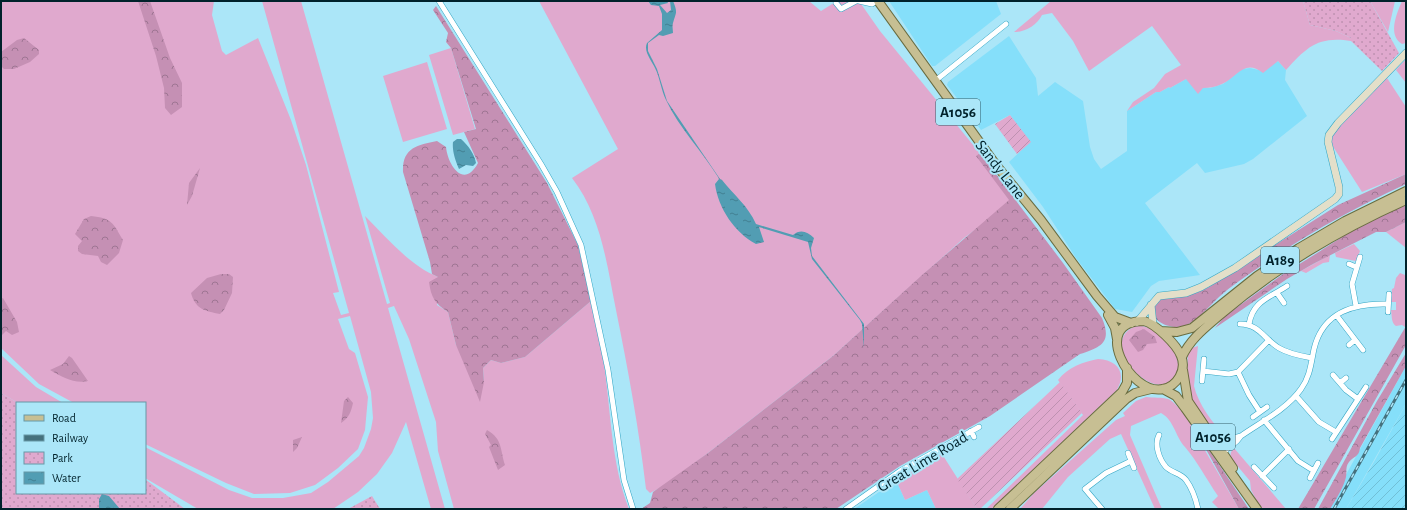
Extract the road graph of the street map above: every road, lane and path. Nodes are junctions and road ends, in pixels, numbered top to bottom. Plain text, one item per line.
1 (439, 1) edge
2 (858, 1) edge
3 (877, 1) edge
4 (836, 3) dead end
5 (1006, 24) dead end
6 (1406, 52) edge
7 (935, 81) junction
8 (1406, 191) edge
9 (1406, 200) edge
10 (1360, 257) dead end
11 (1349, 264) dead end
12 (1356, 267) junction
13 (1287, 286) dead end
14 (1277, 293) junction
15 (1390, 294) dead end
16 (1097, 296) junction
17 (1284, 303) dead end
18 (1388, 304) junction
19 (1151, 305) junction
20 (1356, 306) junction
21 (1388, 312) dead end
22 (1336, 316) junction
23 (1134, 322) junction
24 (1154, 324) junction
25 (1240, 324) dead end
26 (1249, 324) junction
27 (1160, 331) junction
28 (1117, 340) junction
29 (1269, 340) junction
30 (1355, 340) junction
31 (1349, 346) dead end
32 (1363, 350) dead end
33 (1182, 357) junction
34 (1312, 358) junction
35 (1204, 359) dead end
36 (1127, 368) junction
37 (1182, 370) junction
38 (1203, 371) junction
39 (1238, 372) junction
40 (1333, 375) dead end
41 (1346, 378) dead end
42 (1202, 381) dead end
43 (1340, 383) junction
44 (1366, 387) dead end
45 (1151, 389) junction
46 (1163, 389) junction
47 (1296, 396) junction
48 (1358, 399) junction
49 (1267, 407) dead end
50 (1260, 412) junction
51 (1253, 416) dead end
52 (1264, 420) junction
53 (979, 427) dead end
54 (971, 431) junction
55 (1336, 432) junction
56 (974, 437) dead end
57 (1156, 438) dead end
58 (1332, 439) dead end
59 (1289, 449) junction
60 (1219, 451) junction
61 (1128, 453) dead end
62 (1131, 461) junction
63 (1318, 463) dead end
64 (1254, 467) dead end
65 (1134, 468) dead end
66 (1314, 471) junction
67 (1262, 476) junction
68 (1310, 478) dead end
69 (1274, 488) dead end
70 (1255, 505) edge
71 (633, 509) edge
72 (846, 509) edge
73 (998, 509) edge
74 (1010, 509) edge
75 (1102, 509) edge
76 (1198, 509) edge

1 - 71 street
2 - 3 street
2 - 4 street
3 - 7 main road, Sandy Lane / A1056
5 - 7 street
6 - 19 main road
7 - 16 main road, Sandy Lane / A1056
8 - 27 main road, A189
9 - 33 main road, A189
10 - 12 street
11 - 12 street
12 - 20 street
13 - 14 street
14 - 17 street
14 - 26 street
15 - 18 street
16 - 23 main road, Sandy Lane / A1056
16 - 28 main road, Sandy Lane / A1056
18 - 20 street
18 - 21 street
19 - 23 main road
19 - 24 main road
20 - 22 street
22 - 30 street
22 - 34 street
23 - 24 main road
23 - 28 main road
24 - 27 main road
25 - 26 street
26 - 29 street
27 - 33 main road
28 - 36 main road
29 - 34 street
29 - 39 street
30 - 31 street
30 - 32 street
33 - 37 main road
34 - 47 street
35 - 38 street
36 - 45 main road
36 - 73 main road
37 - 46 main road
37 - 60 main road, A1056
38 - 39 street
38 - 42 street
39 - 50 street
40 - 43 street
41 - 43 street
43 - 48 street
44 - 48 street
45 - 46 main road
45 - 74 main road
46 - 60 main road, A1056
47 - 52 street
47 - 55 street
48 - 55 street
49 - 50 street
50 - 51 street
52 - 59 street
52 - 60 street
53 - 54 street, Great Lime Road
54 - 56 street
54 - 72 street, Great Lime Road
55 - 58 street
57 - 76 street
59 - 66 street
59 - 67 street
60 - 70 main road, A1056
61 - 62 street
62 - 65 street
62 - 75 street
63 - 66 street
64 - 67 street
66 - 68 street
67 - 69 street

